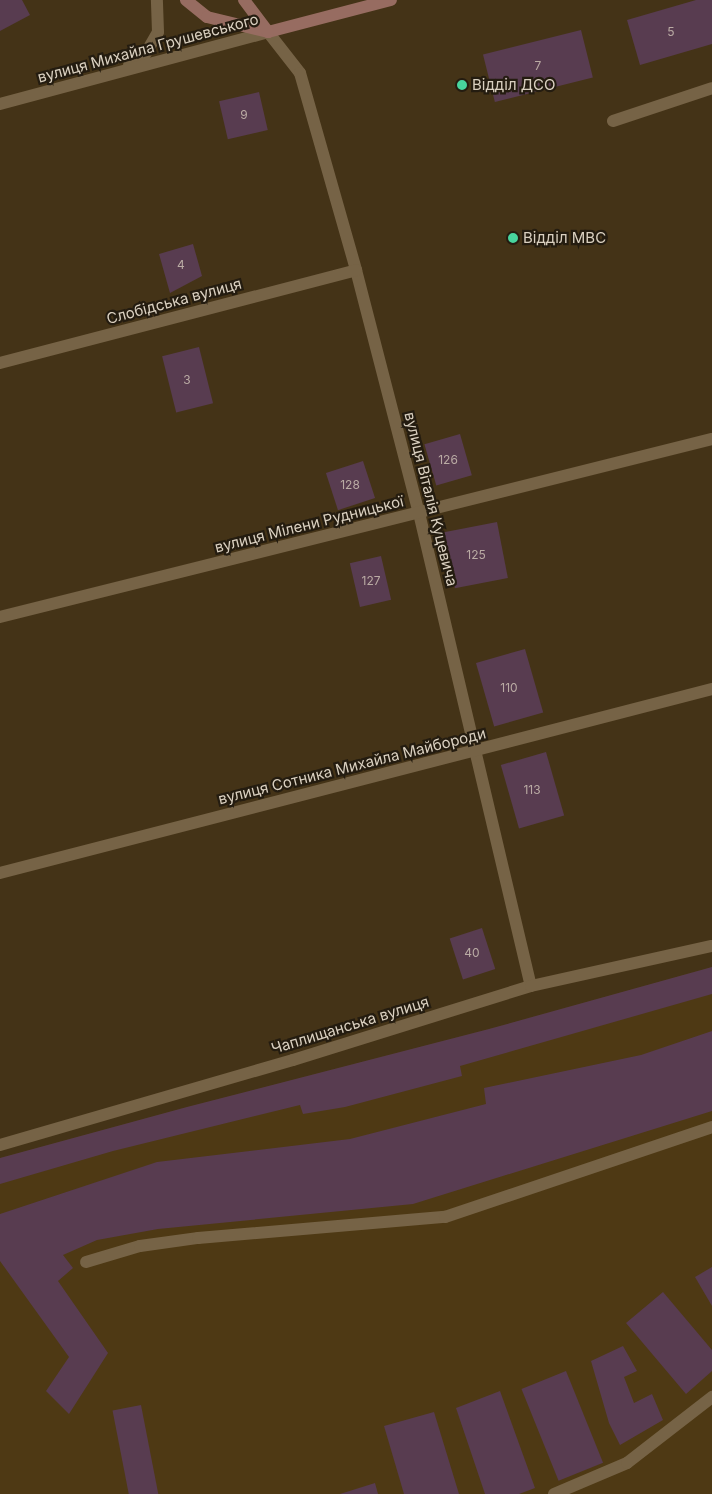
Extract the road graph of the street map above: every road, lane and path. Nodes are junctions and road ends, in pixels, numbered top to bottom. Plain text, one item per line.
1 (157, 0) edge
2 (186, 0) edge
3 (244, 0) edge
4 (391, 0) edge
5 (268, 32) junction
6 (114, 73) junction
7 (712, 88) edge
8 (0, 104) edge
9 (613, 121) dead end
10 (356, 270) junction
11 (0, 363) edge
12 (712, 439) edge
13 (419, 513) junction
14 (0, 617) edge
15 (712, 689) edge
16 (475, 751) junction
17 (0, 873) edge
18 (712, 946) edge
19 (531, 986) junction
20 (712, 1127) edge
21 (0, 1145) edge
22 (86, 1262) dead end
23 (712, 1397) edge
24 (554, 1494) edge

1 - 6 street
2 - 5 main road
3 - 5 main road
4 - 5 main road, вулиця Михайла Грушевського
5 - 6 street, вулиця Михайла Грушевського
5 - 10 street, вулиця Віталія Куцевича
6 - 8 street, вулиця Михайла Грушевського
7 - 9 street
10 - 11 street, Слобідська вулиця
10 - 13 street, вулиця Віталія Куцевича
12 - 13 street, вулиця Мілени Рудницької
13 - 14 street, вулиця Мілени Рудницької
13 - 16 street, вулиця Віталія Куцевича
15 - 16 street, вулиця Сотника Михайла Майбороди
16 - 17 street, вулиця Сотника Михайла Майбороди
16 - 19 street, вулиця Віталія Куцевича
18 - 19 street, Чаплищанська вулиця
19 - 21 street, Чаплищанська вулиця
20 - 22 street
23 - 24 street

